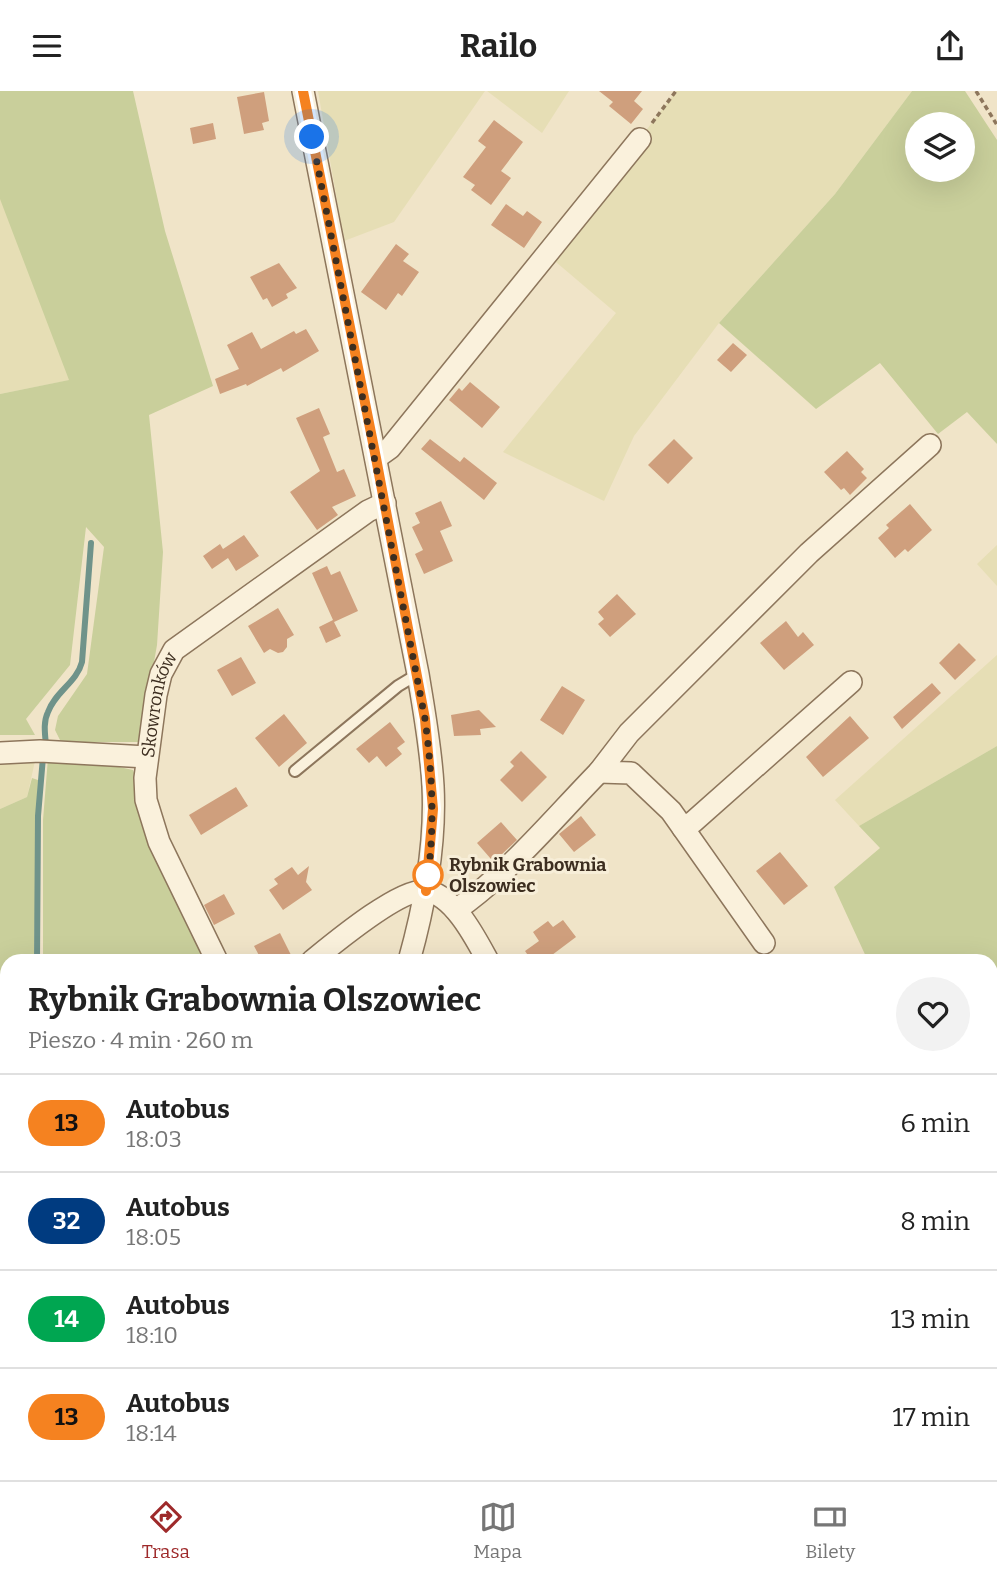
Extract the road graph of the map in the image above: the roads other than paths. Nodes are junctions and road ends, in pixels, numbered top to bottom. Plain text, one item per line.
1 (303, 91) edge
2 (640, 139) road end
3 (930, 445) dead end
4 (376, 458) junction
5 (385, 503) junction
6 (418, 674) junction
7 (851, 682) dead end
8 (0, 753) edge
9 (147, 757) junction
10 (295, 771) dead end
11 (598, 772) junction
12 (683, 828) junction
13 (426, 891) junction
14 (456, 910) junction
15 (764, 943) dead end
16 (214, 954) edge
17 (321, 954) edge
18 (411, 954) edge
19 (484, 954) edge

1 - 4 street
2 - 4 street
3 - 11 street
4 - 5 street
5 - 6 street
5 - 9 street, Skowronków
6 - 10 lane
6 - 13 street
7 - 12 street
8 - 9 street
9 - 16 street, Skowronków
11 - 12 street
11 - 14 street
12 - 15 street
13 - 14 street
13 - 17 street
13 - 18 street
14 - 19 street

